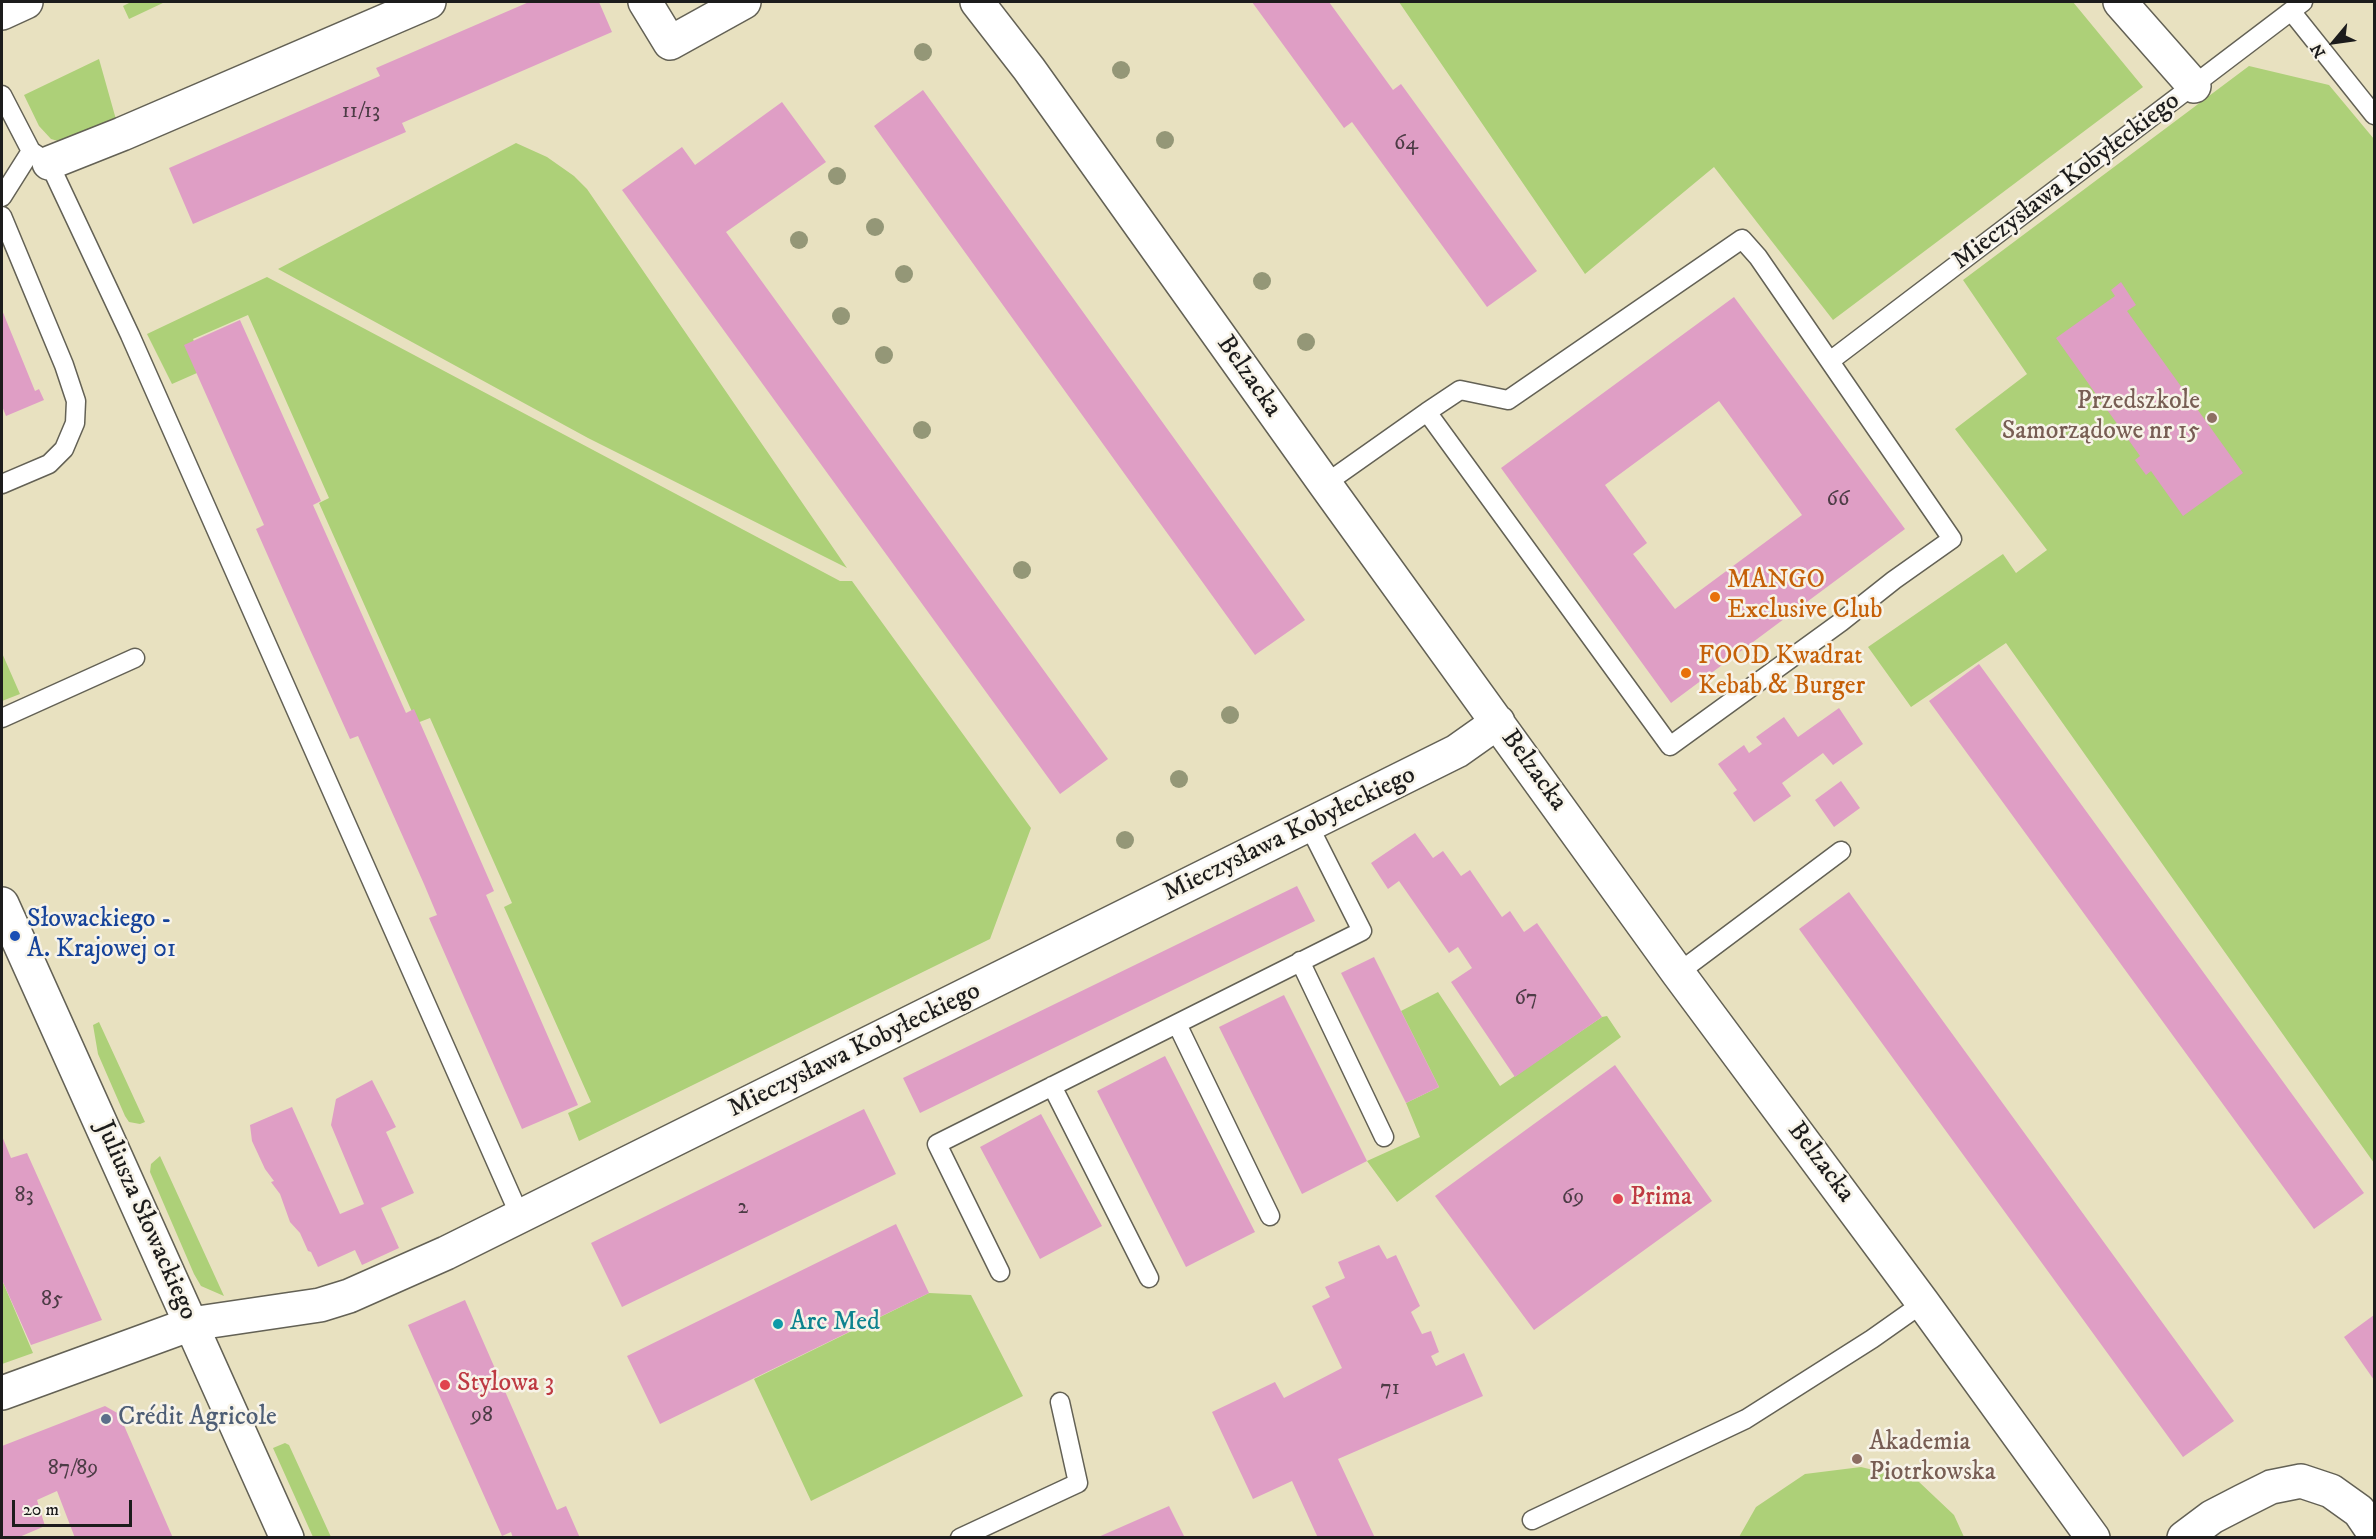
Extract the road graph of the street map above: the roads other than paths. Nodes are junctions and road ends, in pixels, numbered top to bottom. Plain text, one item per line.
1 (26, 2) edge
2 (429, 2) edge
3 (645, 2) edge
4 (744, 2) edge
5 (977, 2) edge
6 (2120, 2) edge
7 (2297, 6) edge
8 (2, 14) edge
9 (2194, 86) junction
10 (2, 95) edge
11 (2374, 116) edge
12 (40, 157) junction
13 (2, 197) edge
14 (2, 216) edge
15 (1830, 361) junction
16 (1427, 412) junction
17 (2, 484) edge
18 (1325, 484) junction
19 (135, 658) dead end
20 (2, 718) edge
21 (1498, 722) junction
22 (1309, 826) junction
23 (1841, 851) dead end
24 (2, 904) edge
25 (1300, 961) junction
26 (1678, 973) junction
27 (1177, 1024) junction
28 (1052, 1086) junction
29 (1384, 1137) dead end
30 (520, 1216) junction
31 (1270, 1216) dead end
32 (1000, 1272) dead end
33 (1149, 1278) dead end
34 (1923, 1303) junction
35 (191, 1324) junction
36 (2, 1393) edge
37 (1060, 1401) dead end
38 (1532, 1520) dead end
39 (2374, 1533) edge
40 (287, 1538) edge
41 (960, 1538) edge
42 (2093, 1538) edge
43 (2184, 1538) edge

1 - 8 street
2 - 12 street
3 - 4 street
5 - 18 street, Belzacka
6 - 9 street
7 - 9 lane, Mieczysława Kobyłeckiego
7 - 11 lane
9 - 15 lane, Mieczysława Kobyłeckiego
10 - 12 lane
12 - 13 lane
12 - 30 lane
14 - 17 lane
15 - 16 lane
15 - 16 lane
16 - 18 lane
18 - 21 street, Belzacka
19 - 20 lane
21 - 22 street, Mieczysława Kobyłeckiego
21 - 26 street, Belzacka
22 - 25 lane
22 - 30 street, Mieczysława Kobyłeckiego
23 - 26 lane
24 - 35 street, Juliusza Słowackiego
25 - 27 lane
25 - 29 lane
26 - 34 street, Belzacka
27 - 28 lane
27 - 31 lane
28 - 32 lane
28 - 33 lane
30 - 35 street, Mieczysława Kobyłeckiego
34 - 38 lane
34 - 42 street, Belzacka
35 - 36 street, Mieczysława Kobyłeckiego
35 - 40 street, Juliusza Słowackiego
37 - 41 lane
39 - 43 street

